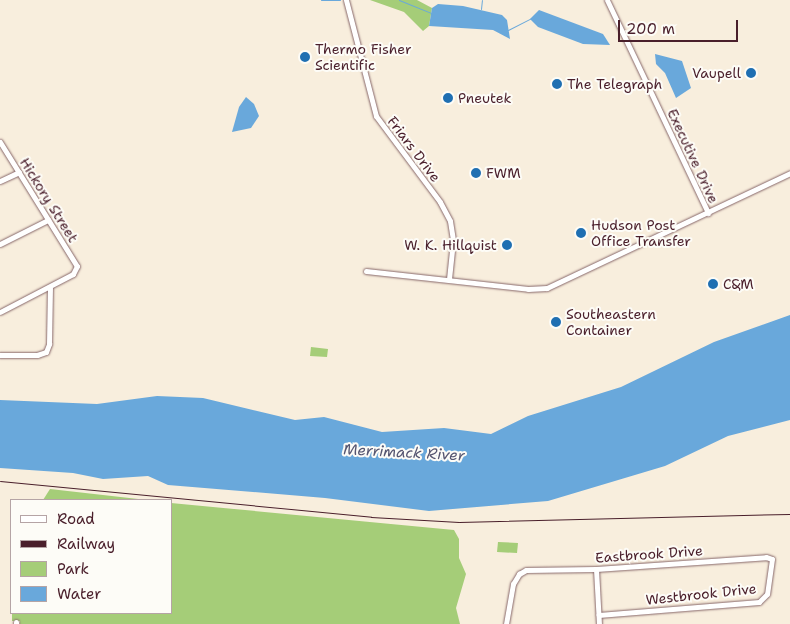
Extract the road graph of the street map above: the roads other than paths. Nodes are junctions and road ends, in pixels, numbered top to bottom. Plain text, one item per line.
1 (346, 0) edge
2 (607, 0) edge
3 (0, 142) edge
4 (19, 172) junction
5 (790, 173) edge
6 (0, 182) edge
7 (708, 213) junction
8 (48, 220) junction
9 (0, 244) edge
10 (366, 271) dead end
11 (449, 279) junction
12 (50, 287) junction
13 (0, 312) edge
14 (0, 355) edge
15 (772, 559) joint
16 (596, 569) junction
17 (599, 615) junction
18 (506, 624) edge
19 (599, 624) edge

1 - 11 street, Friars Drive
2 - 7 street, Executive Drive
3 - 4 street, Hickory Street
4 - 6 street
4 - 8 street, Hickory Street
5 - 7 street
7 - 11 street, Executive Drive
8 - 9 street
8 - 12 street, Hickory Street
10 - 11 street, Executive Drive
12 - 13 street
12 - 14 street
15 - 16 street, Eastbrook Drive
15 - 17 street, Westbrook Drive
16 - 17 street
16 - 18 street, Eastbrook Drive
17 - 19 street

